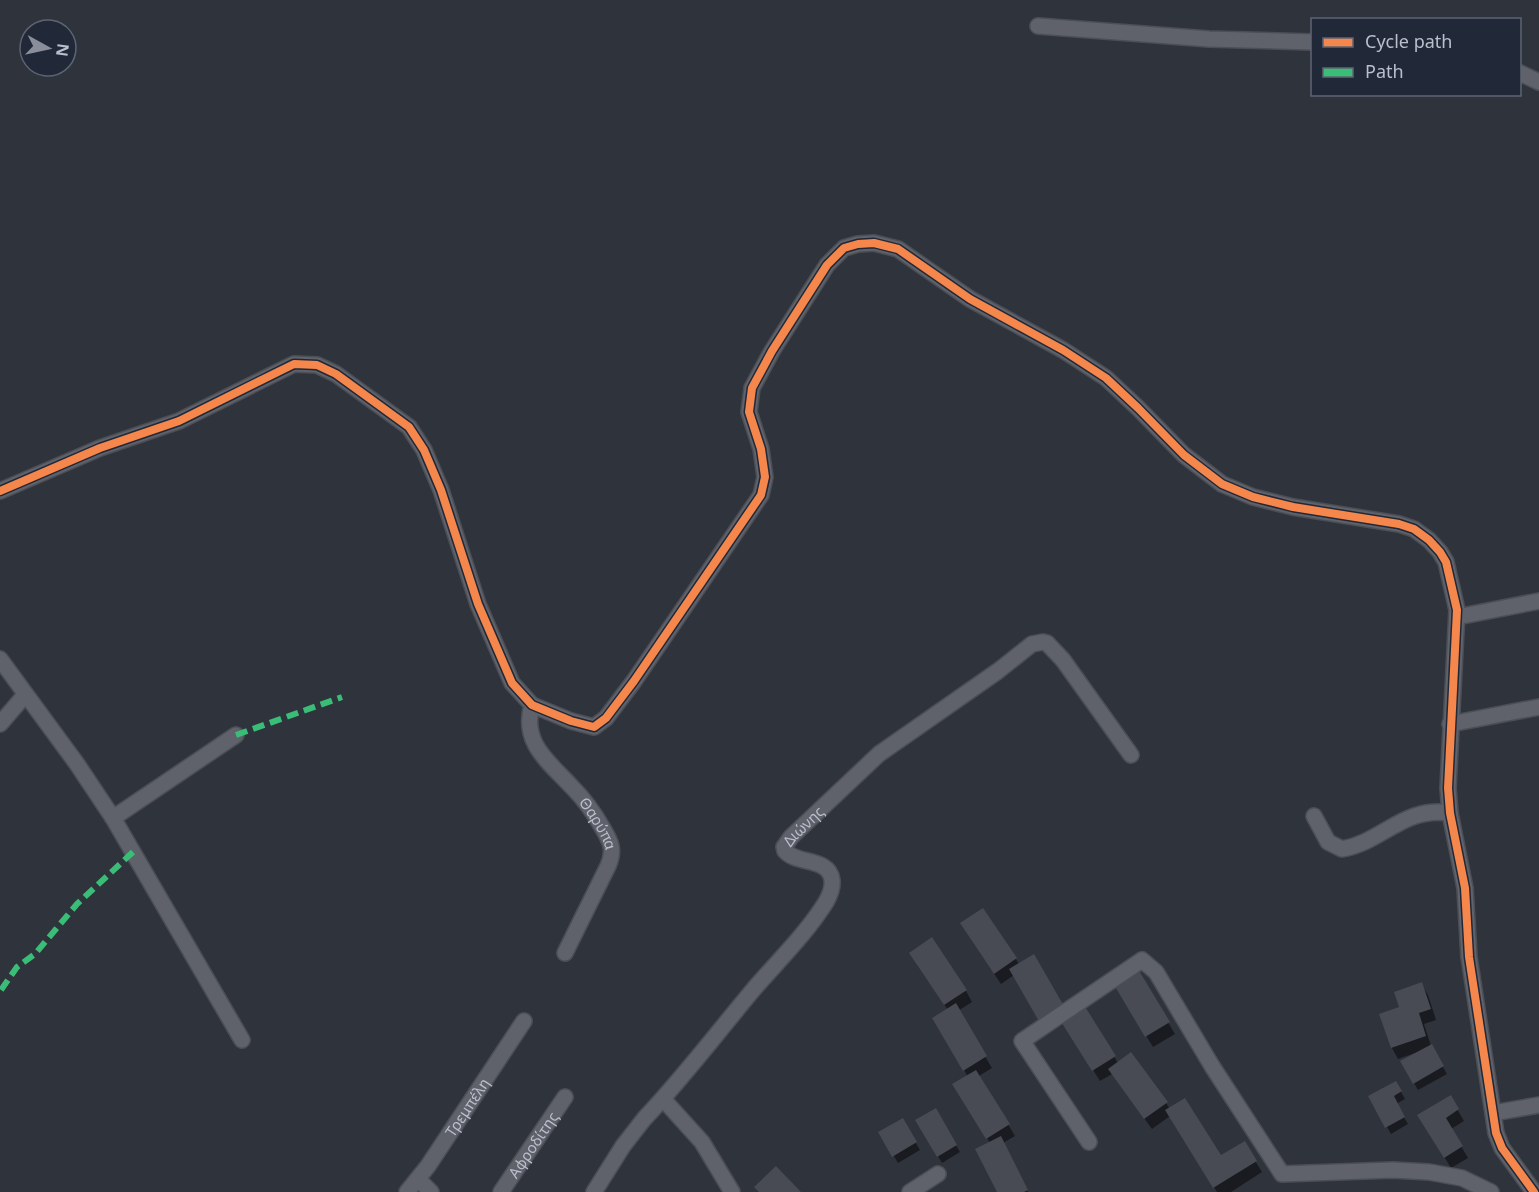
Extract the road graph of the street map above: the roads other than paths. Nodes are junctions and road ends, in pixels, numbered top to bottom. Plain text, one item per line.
1 (1038, 26) dead end
2 (1311, 42) edge
3 (1521, 73) edge
4 (1539, 82) edge
5 (0, 491) edge
6 (1539, 601) edge
7 (1458, 617) junction
8 (0, 659) edge
9 (25, 695) junction
10 (532, 705) junction
11 (1539, 707) edge
12 (0, 724) edge
13 (1450, 724) junction
14 (236, 735) dead end
15 (1131, 755) dead end
16 (1450, 813) junction
17 (1314, 816) dead end
18 (113, 818) junction
19 (565, 953) dead end
20 (524, 1022) dead end
21 (242, 1040) dead end
22 (565, 1097) dead end
23 (663, 1099) junction
24 (1539, 1105) edge
25 (1492, 1113) junction
26 (1089, 1142) dead end
27 (938, 1174) dead end
28 (418, 1179) junction
29 (407, 1192) edge
30 (431, 1192) edge
31 (501, 1192) edge
32 (594, 1192) edge
33 (732, 1192) edge
34 (910, 1192) edge
35 (1491, 1192) edge
36 (1534, 1192) edge

1 - 2 street
3 - 4 street
5 - 10 street
6 - 7 street
7 - 10 street
7 - 13 street
8 - 9 street
9 - 12 street
9 - 18 street
10 - 19 street, Θαρύπα
11 - 13 street
13 - 16 street
14 - 18 street
15 - 23 street, Διώνης
16 - 17 street
16 - 25 street
18 - 21 street
20 - 28 street, Τρεμπέλη
22 - 31 street, Αφροδίτης
23 - 32 street, Διώνης
23 - 33 street
24 - 25 street
25 - 36 street
26 - 35 street
27 - 34 street
28 - 29 street, Τρεμπέλη
28 - 30 street

